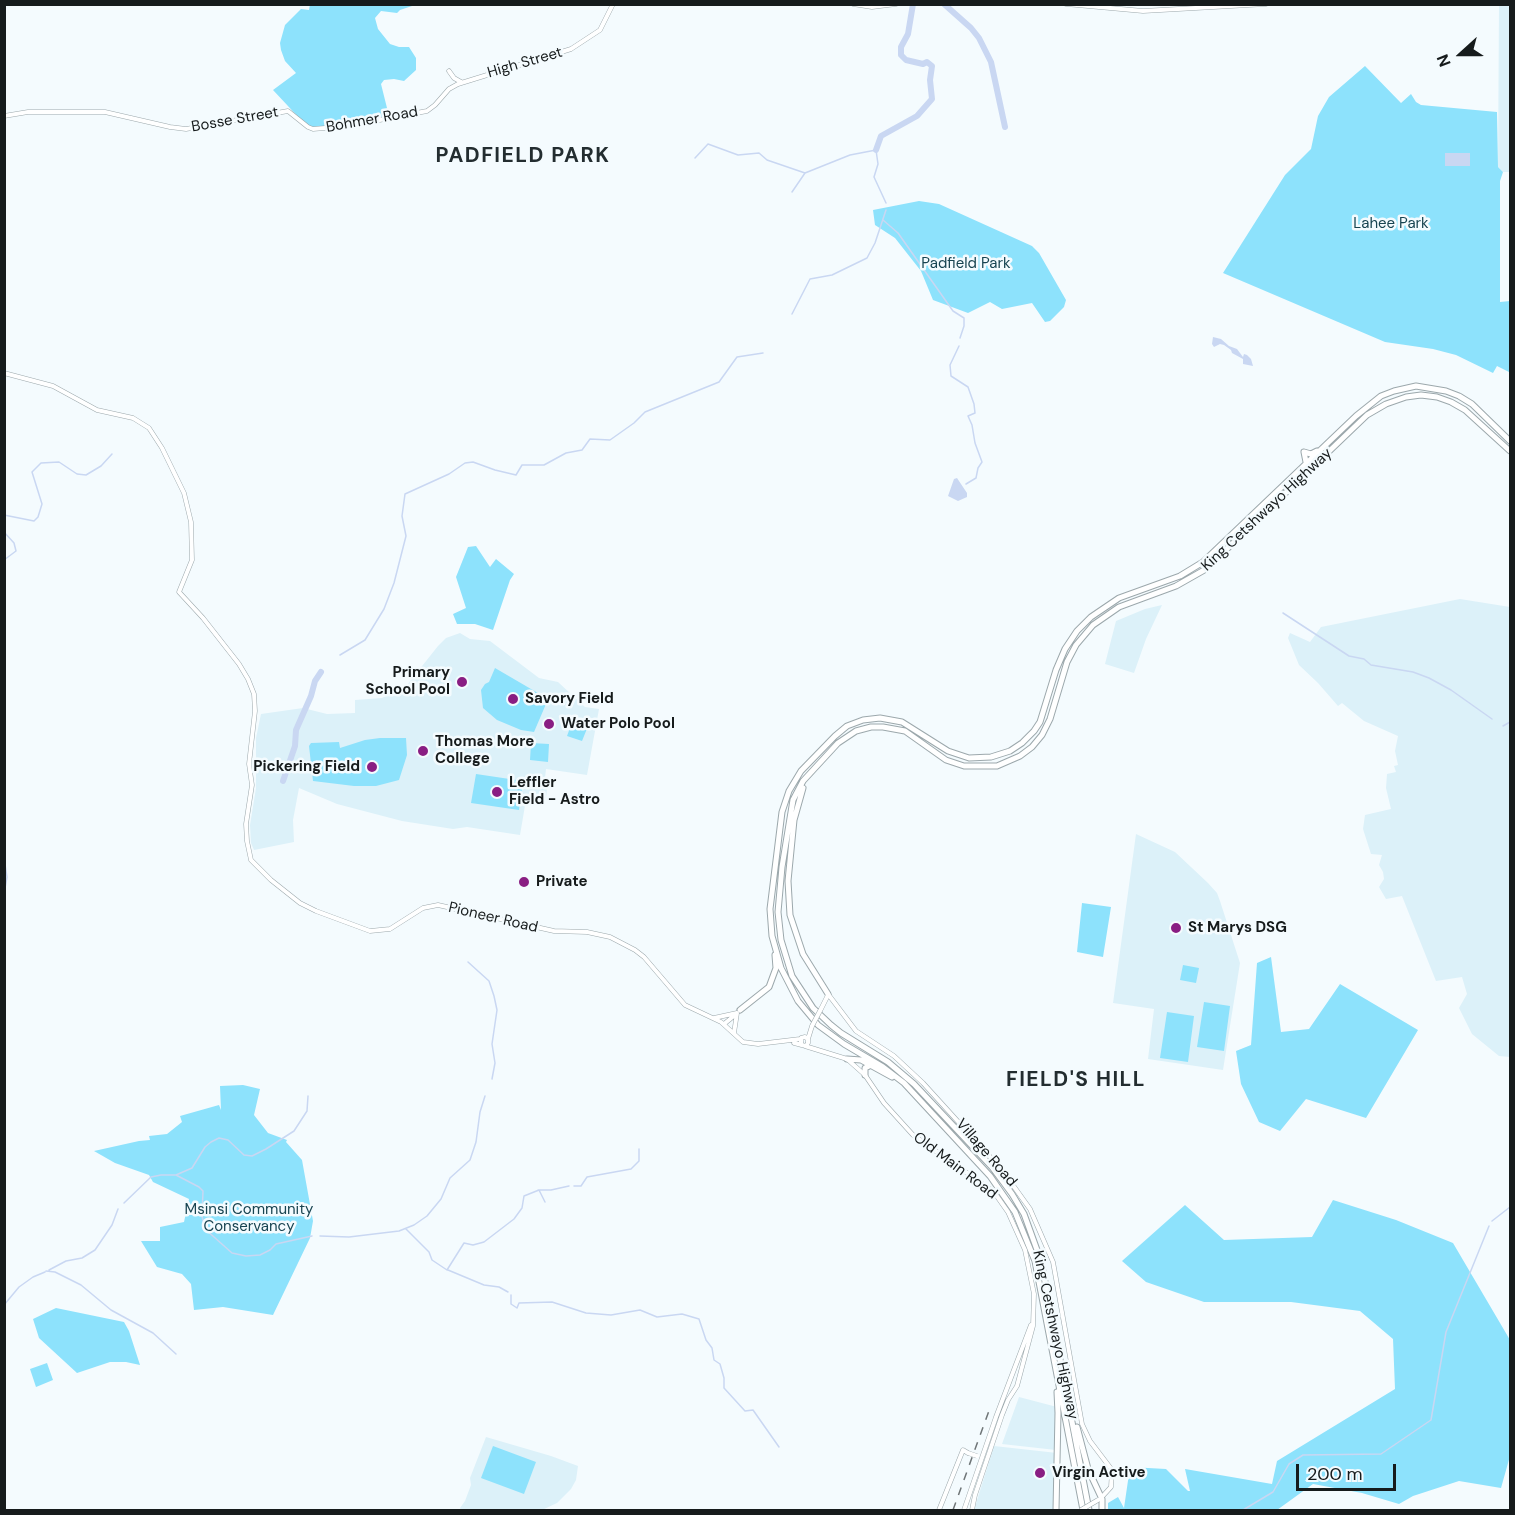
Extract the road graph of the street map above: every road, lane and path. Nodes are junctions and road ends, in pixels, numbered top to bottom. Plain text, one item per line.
1 (613, 4) edge
2 (853, 4) edge
3 (896, 4) edge
4 (1066, 4) edge
5 (1266, 4) edge
6 (448, 71) dead end
7 (461, 82) junction
8 (452, 86) joint
9 (288, 111) joint
10 (4, 116) edge
11 (4, 373) edge
12 (1509, 439) edge
13 (1323, 447) junction
14 (1510, 453) edge
15 (1306, 464) junction
16 (810, 773) junction
17 (774, 947) junction
18 (828, 994) junction
19 (835, 1004) junction
20 (822, 1008) junction
21 (738, 1012) junction
22 (712, 1018) junction
23 (724, 1024) junction
24 (813, 1026) junction
25 (734, 1033) junction
26 (804, 1041) junction
27 (848, 1059) junction
28 (871, 1065) junction
29 (865, 1075) junction
30 (892, 1077) junction
31 (915, 1094) junction
32 (1033, 1322) junction
33 (1022, 1371) junction
34 (1012, 1373) junction
35 (1057, 1379) junction
36 (1009, 1382) junction
37 (1017, 1383) junction
38 (1069, 1402) junction
39 (984, 1452) junction
40 (977, 1456) junction
41 (980, 1463) junction
42 (1102, 1497) junction
43 (939, 1510) edge
44 (964, 1510) edge
45 (972, 1510) edge
46 (1056, 1510) edge
47 (1082, 1510) edge
48 (1089, 1510) edge
49 (1102, 1510) edge

1 - 7 main road, High Street
2 - 3 main road
4 - 5 main road
6 - 7 main road
7 - 8 main road, High Street
8 - 9 main road, Bohmer Road
9 - 10 main road, Bosse Street
11 - 22 main road, Pioneer Road
12 - 13 highway, King Cetshwayo Highway
13 - 15 highway, King Cetshwayo Highway
13 - 15 highway
14 - 16 highway, King Cetshwayo Highway
15 - 17 highway, King Cetshwayo Highway
16 - 18 highway
16 - 38 highway, King Cetshwayo Highway
17 - 21 highway
17 - 24 highway, King Cetshwayo Highway
18 - 19 main road, Village Road
18 - 20 main road
19 - 20 main road
19 - 42 main road, Village Road
20 - 24 main road, bridge
21 - 22 main road
21 - 23 main road
21 - 25 main road
22 - 23 main road, Pioneer Road
23 - 25 main road, Pioneer Road
24 - 26 main road
24 - 30 highway, King Cetshwayo Highway
24 - 31 highway, King Cetshwayo Highway
25 - 26 main road, Old Main Road
26 - 27 main road, Old Main Road
27 - 28 highway
27 - 29 main road, Old Main Road
28 - 29 highway
28 - 30 highway
29 - 32 main road, Old Main Road
30 - 31 highway, King Cetshwayo Highway
31 - 35 highway, King Cetshwayo Highway
32 - 33 main road, Old Main Road
32 - 34 main road, Old Main Road
33 - 34 main road
33 - 37 main road, Old Main Road
34 - 36 main road, Old Main Road
35 - 46 highway
35 - 47 highway, King Cetshwayo Highway
36 - 37 main road
36 - 39 main road, Old Main Road
37 - 45 main road, Old Main Road
38 - 42 highway
38 - 48 highway, King Cetshwayo Highway
39 - 40 main road, bridge
39 - 41 main road, Old Main Road
40 - 41 main road, bridge
40 - 43 main road, bridge
41 - 44 main road, Old Main Road
42 - 47 main road, bridge
42 - 49 highway

